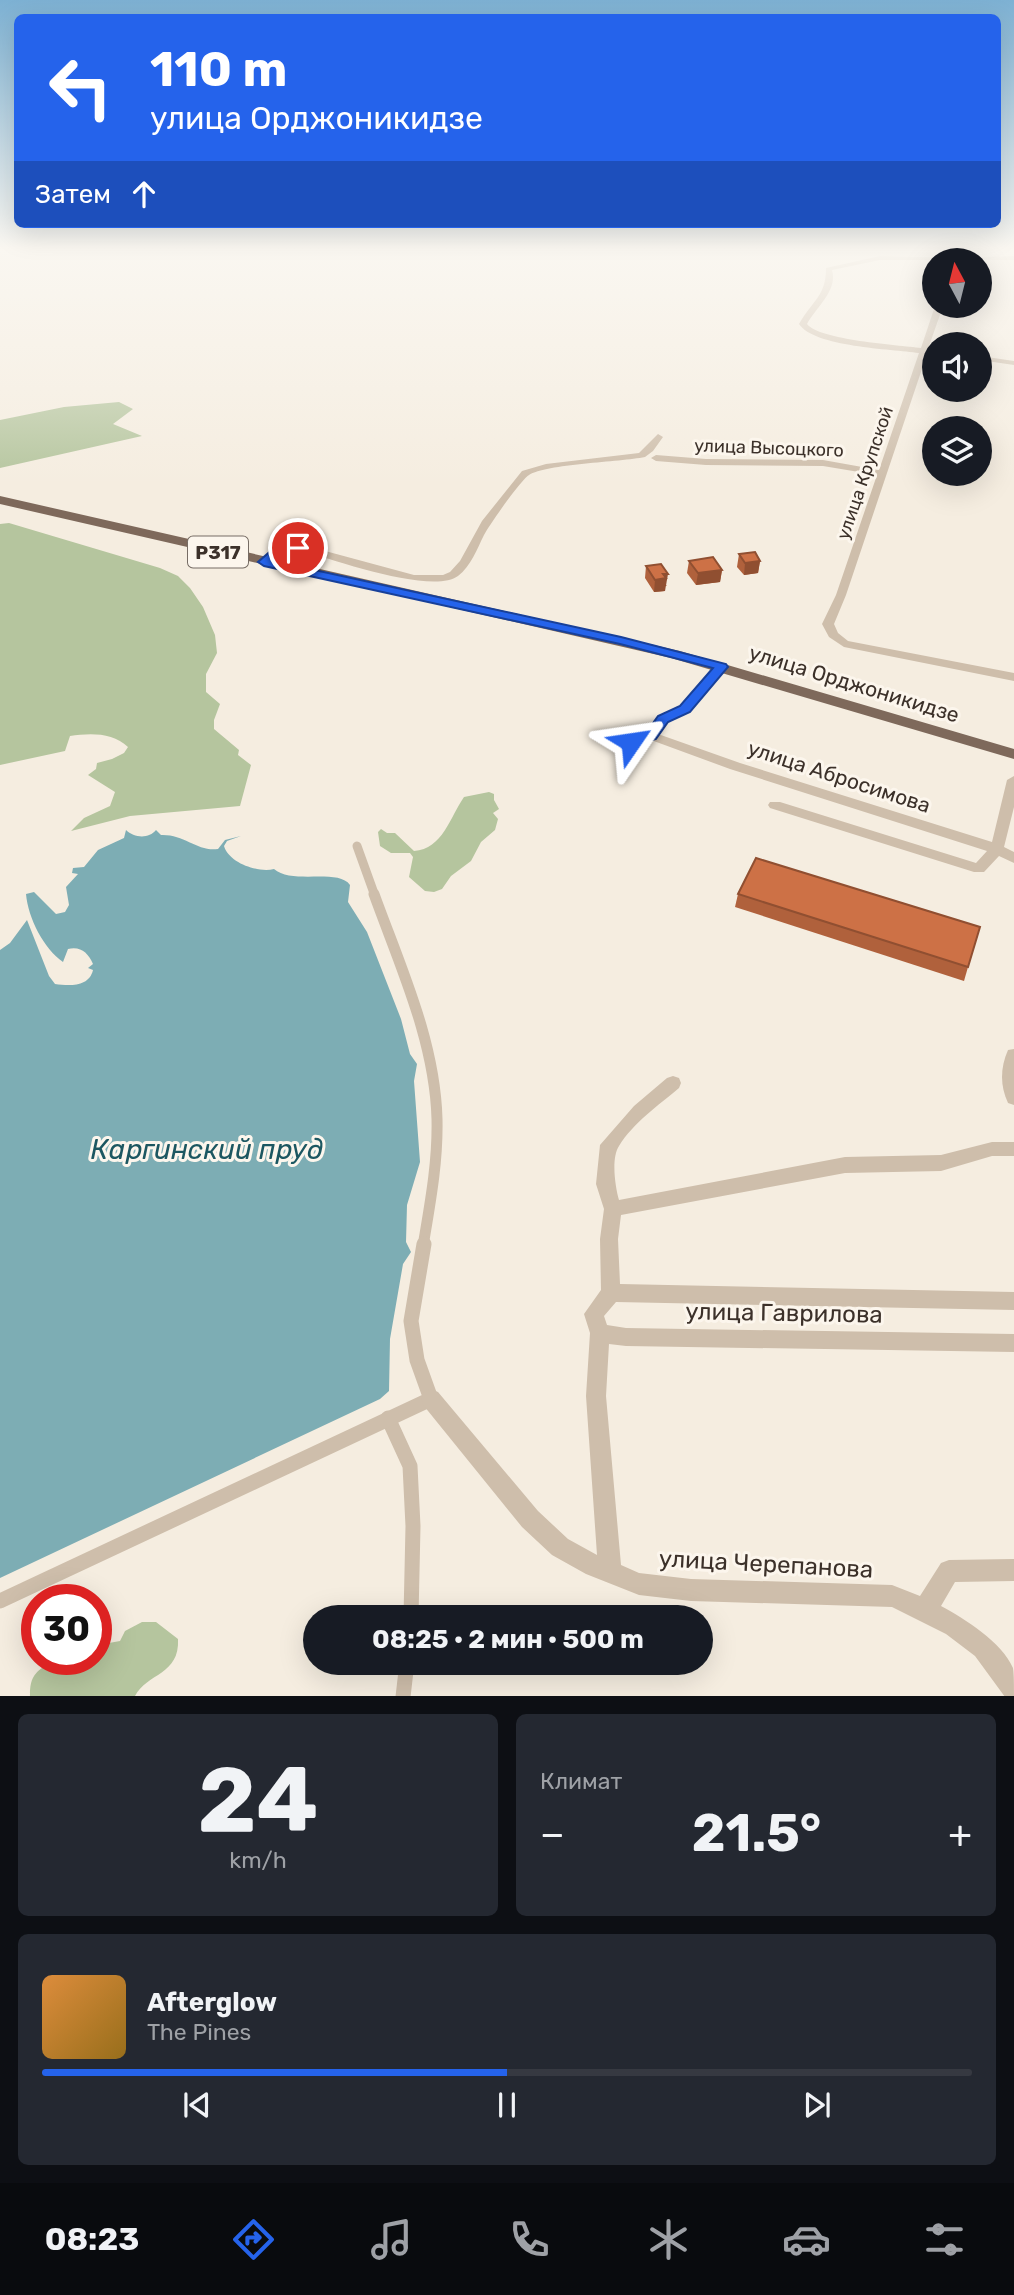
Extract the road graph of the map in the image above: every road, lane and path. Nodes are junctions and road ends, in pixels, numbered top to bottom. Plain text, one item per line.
1 (805, 327) edge
2 (922, 351) edge
3 (992, 360) edge
4 (1014, 363) edge
5 (922, 372) edge
6 (658, 437) dead end
7 (656, 458) dead end
8 (881, 473) junction
9 (0, 500) edge
10 (264, 562) junction
11 (722, 667) junction
12 (1014, 677) edge
13 (601, 735) dead end
14 (651, 736) junction
15 (1014, 754) edge
16 (1014, 780) edge
17 (775, 805) dead end
18 (357, 846) dead end
19 (997, 849) junction
20 (1014, 858) edge
21 (1014, 1055) edge
22 (673, 1083) dead end
23 (1014, 1098) edge
24 (1014, 1149) edge
25 (613, 1209) junction
26 (611, 1293) junction
27 (1014, 1301) edge
28 (600, 1333) junction
29 (1014, 1343) edge
30 (431, 1399) junction
31 (388, 1418) junction
32 (1014, 1570) edge
33 (610, 1572) junction
34 (0, 1601) edge
35 (411, 1605) edge
36 (925, 1610) junction
37 (405, 1675) edge
38 (1014, 1689) edge
39 (403, 1696) edge

1 - 2 street
3 - 4 street
5 - 8 street, улица Крупской
6 - 10 street
7 - 8 street, улица Высоцкого
8 - 12 street, улица Крупской
9 - 10 main road, Р317
10 - 11 main road, улица Орджоникидзе / Р317
11 - 14 street
11 - 15 main road, улица Орджоникидзе / Р317
13 - 14 street
14 - 19 street, улица Абросимова
16 - 19 street
17 - 19 street
18 - 30 street
19 - 20 street, улица Абросимова
21 - 23 street
22 - 25 street
24 - 25 street
25 - 26 street
26 - 27 street, улица Гаврилова
26 - 28 street
28 - 29 street, улица Гаврилова
28 - 33 street
30 - 31 street
30 - 33 street, улица Черепанова
31 - 34 street
31 - 35 street
32 - 36 street
33 - 36 street, улица Черепанова
36 - 38 street, улица Черепанова
37 - 39 street

